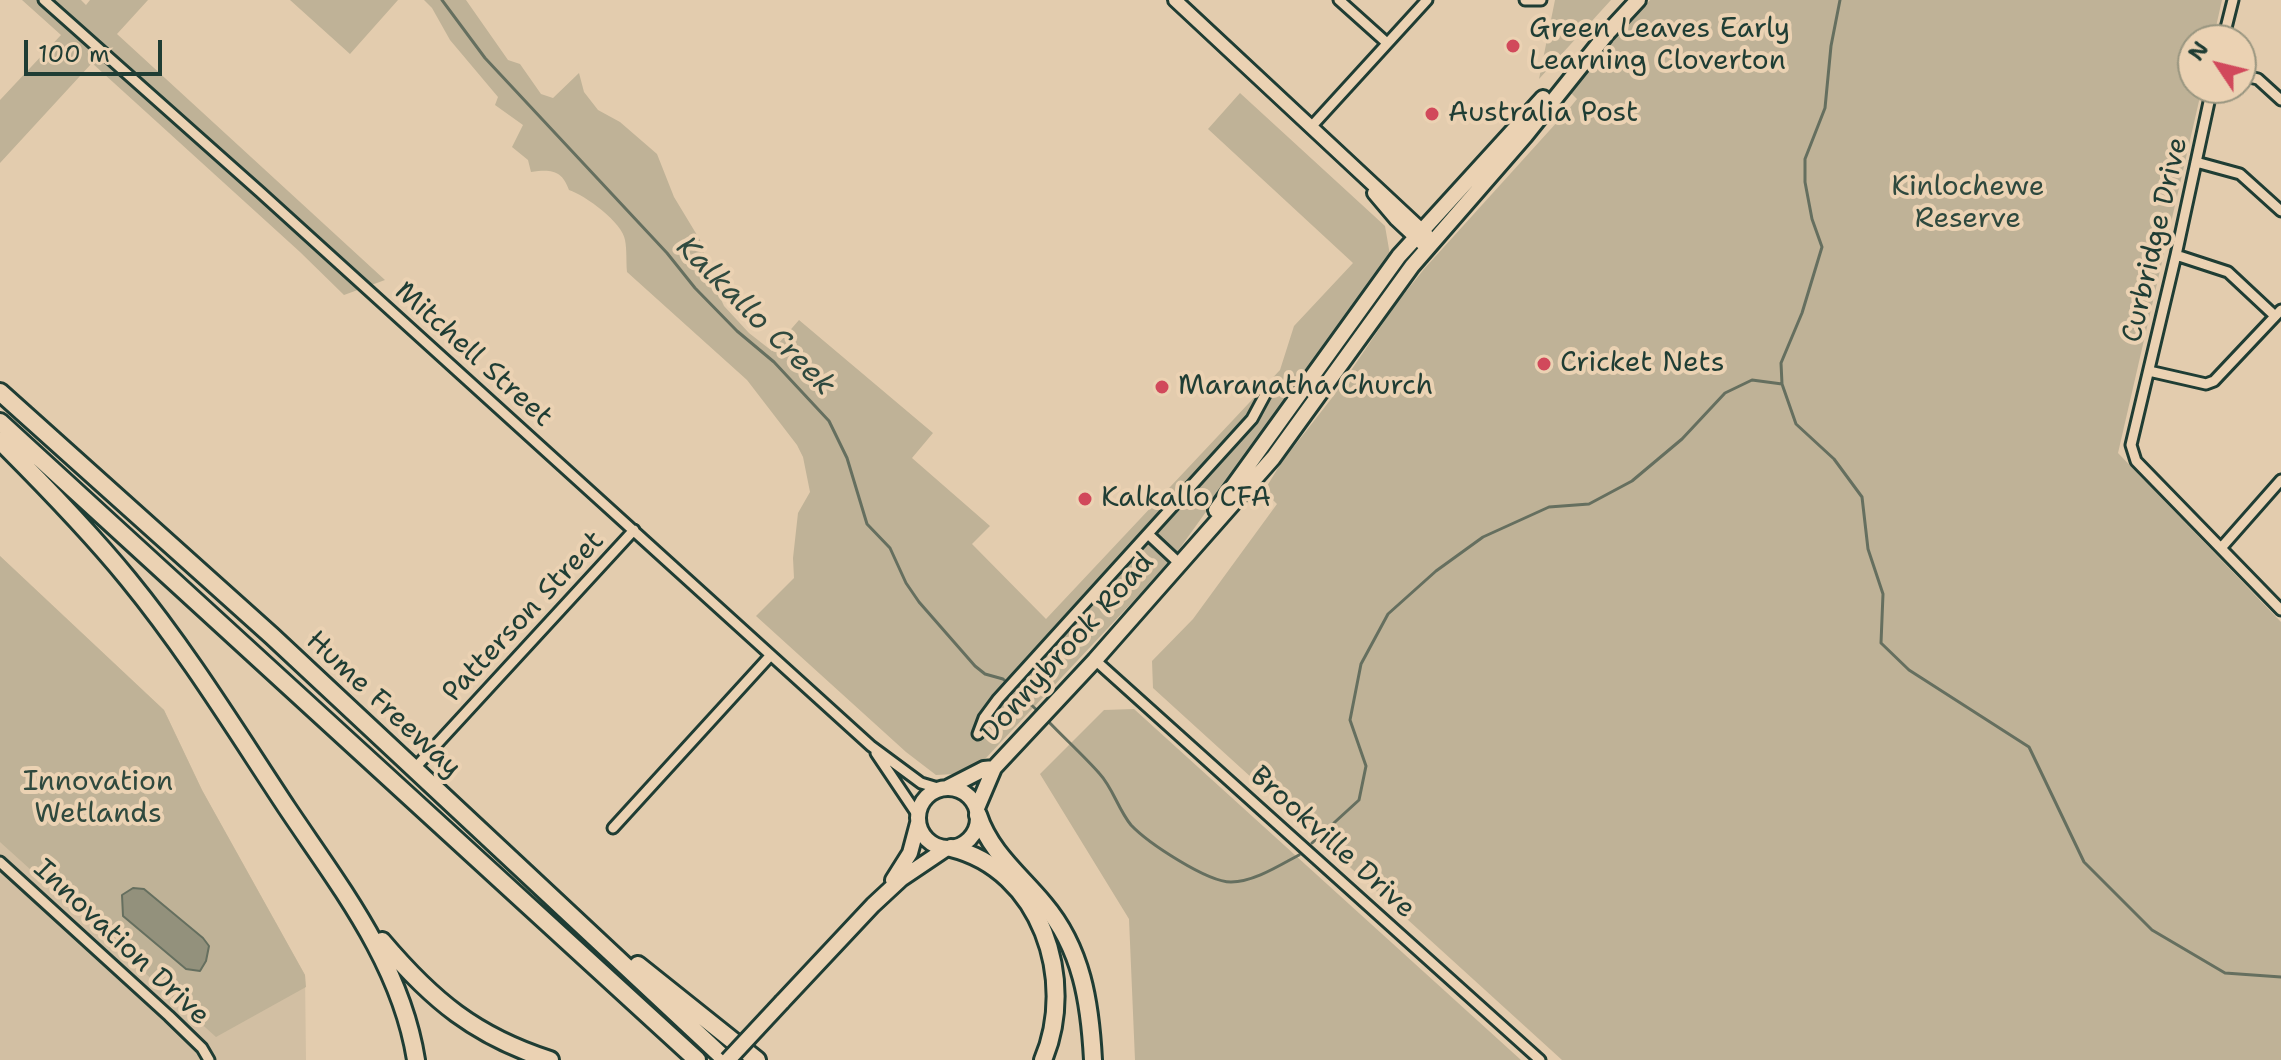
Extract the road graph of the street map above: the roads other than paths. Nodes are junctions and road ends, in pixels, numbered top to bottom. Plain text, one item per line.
1 (44, 0) edge
2 (1175, 0) edge
3 (1339, 0) edge
4 (1427, 0) edge
5 (1525, 0) edge
6 (1541, 0) edge
7 (1638, 0) edge
8 (2233, 0) edge
9 (2227, 24) edge
10 (1605, 36) junction
11 (1387, 43) junction
12 (2257, 79) edge
13 (2281, 100) edge
14 (2209, 104) edge
15 (1311, 127) junction
16 (2196, 162) junction
17 (2281, 211) edge
18 (1418, 233) junction
19 (1427, 248) junction
20 (2176, 255) junction
21 (2278, 313) edge
22 (2149, 371) junction
23 (0, 392) edge
24 (1266, 393) dead end
25 (0, 422) edge
26 (0, 441) edge
27 (2281, 480) edge
28 (634, 530) junction
29 (1148, 534) junction
30 (2221, 548) junction
31 (1182, 561) junction
32 (2281, 610) edge
33 (770, 656) junction
34 (1095, 660) junction
35 (978, 734) dead end
36 (871, 746) junction
37 (994, 768) junction
38 (414, 769) junction
39 (944, 789) junction
40 (977, 812) junction
41 (919, 819) junction
42 (613, 828) dead end
43 (949, 848) junction
44 (0, 862) edge
45 (557, 903) junction
46 (873, 905) junction
47 (357, 912) junction
48 (209, 1060) edge
49 (416, 1060) edge
50 (550, 1060) edge
51 (697, 1060) edge
52 (727, 1060) edge
53 (757, 1060) edge
54 (1043, 1060) edge
55 (1093, 1060) edge
56 (1540, 1060) edge

1 - 28 street, Mitchell Street
2 - 15 street
3 - 11 street
4 - 11 street
5 - 6 street
7 - 10 main road, Donnybrook Road
8 - 9 street
10 - 18 main road, Donnybrook Road
10 - 19 main road, Donnybrook Road
11 - 15 street
12 - 13 street
14 - 16 street, Curbridge Drive
15 - 18 street
16 - 17 street
16 - 20 street, Curbridge Drive
18 - 19 street
18 - 31 main road, Donnybrook Road
19 - 31 main road, Donnybrook Road
20 - 21 street
20 - 22 street, Curbridge Drive
21 - 22 street
22 - 30 street, Curbridge Drive
23 - 38 highway, Hume Freeway
24 - 29 street, Donnybrook Road
25 - 51 highway, Hume Freeway
26 - 47 highway
27 - 30 street
28 - 33 street, Mitchell Street
28 - 38 street, Patterson Street
29 - 31 street, Donnybrook Road
29 - 35 street, Donnybrook Road
30 - 32 street, Curbridge Drive
31 - 34 main road, Donnybrook Road
33 - 36 street, Mitchell Street
33 - 42 street
34 - 37 main road, Donnybrook Road
34 - 56 street, Brookville Drive
36 - 39 street, Mitchell Street
36 - 41 street, Mitchell Street
37 - 39 main road, Donnybrook Road
37 - 40 main road, Donnybrook Road
38 - 45 highway, Hume Freeway
39 - 40 main road
39 - 41 main road
40 - 43 main road
40 - 55 highway
41 - 43 main road
41 - 46 main road
43 - 46 main road
43 - 54 highway
44 - 48 street, Innovation Drive
45 - 52 highway, Hume Freeway
45 - 53 highway
46 - 52 main road, bridge
47 - 49 highway
47 - 50 highway

